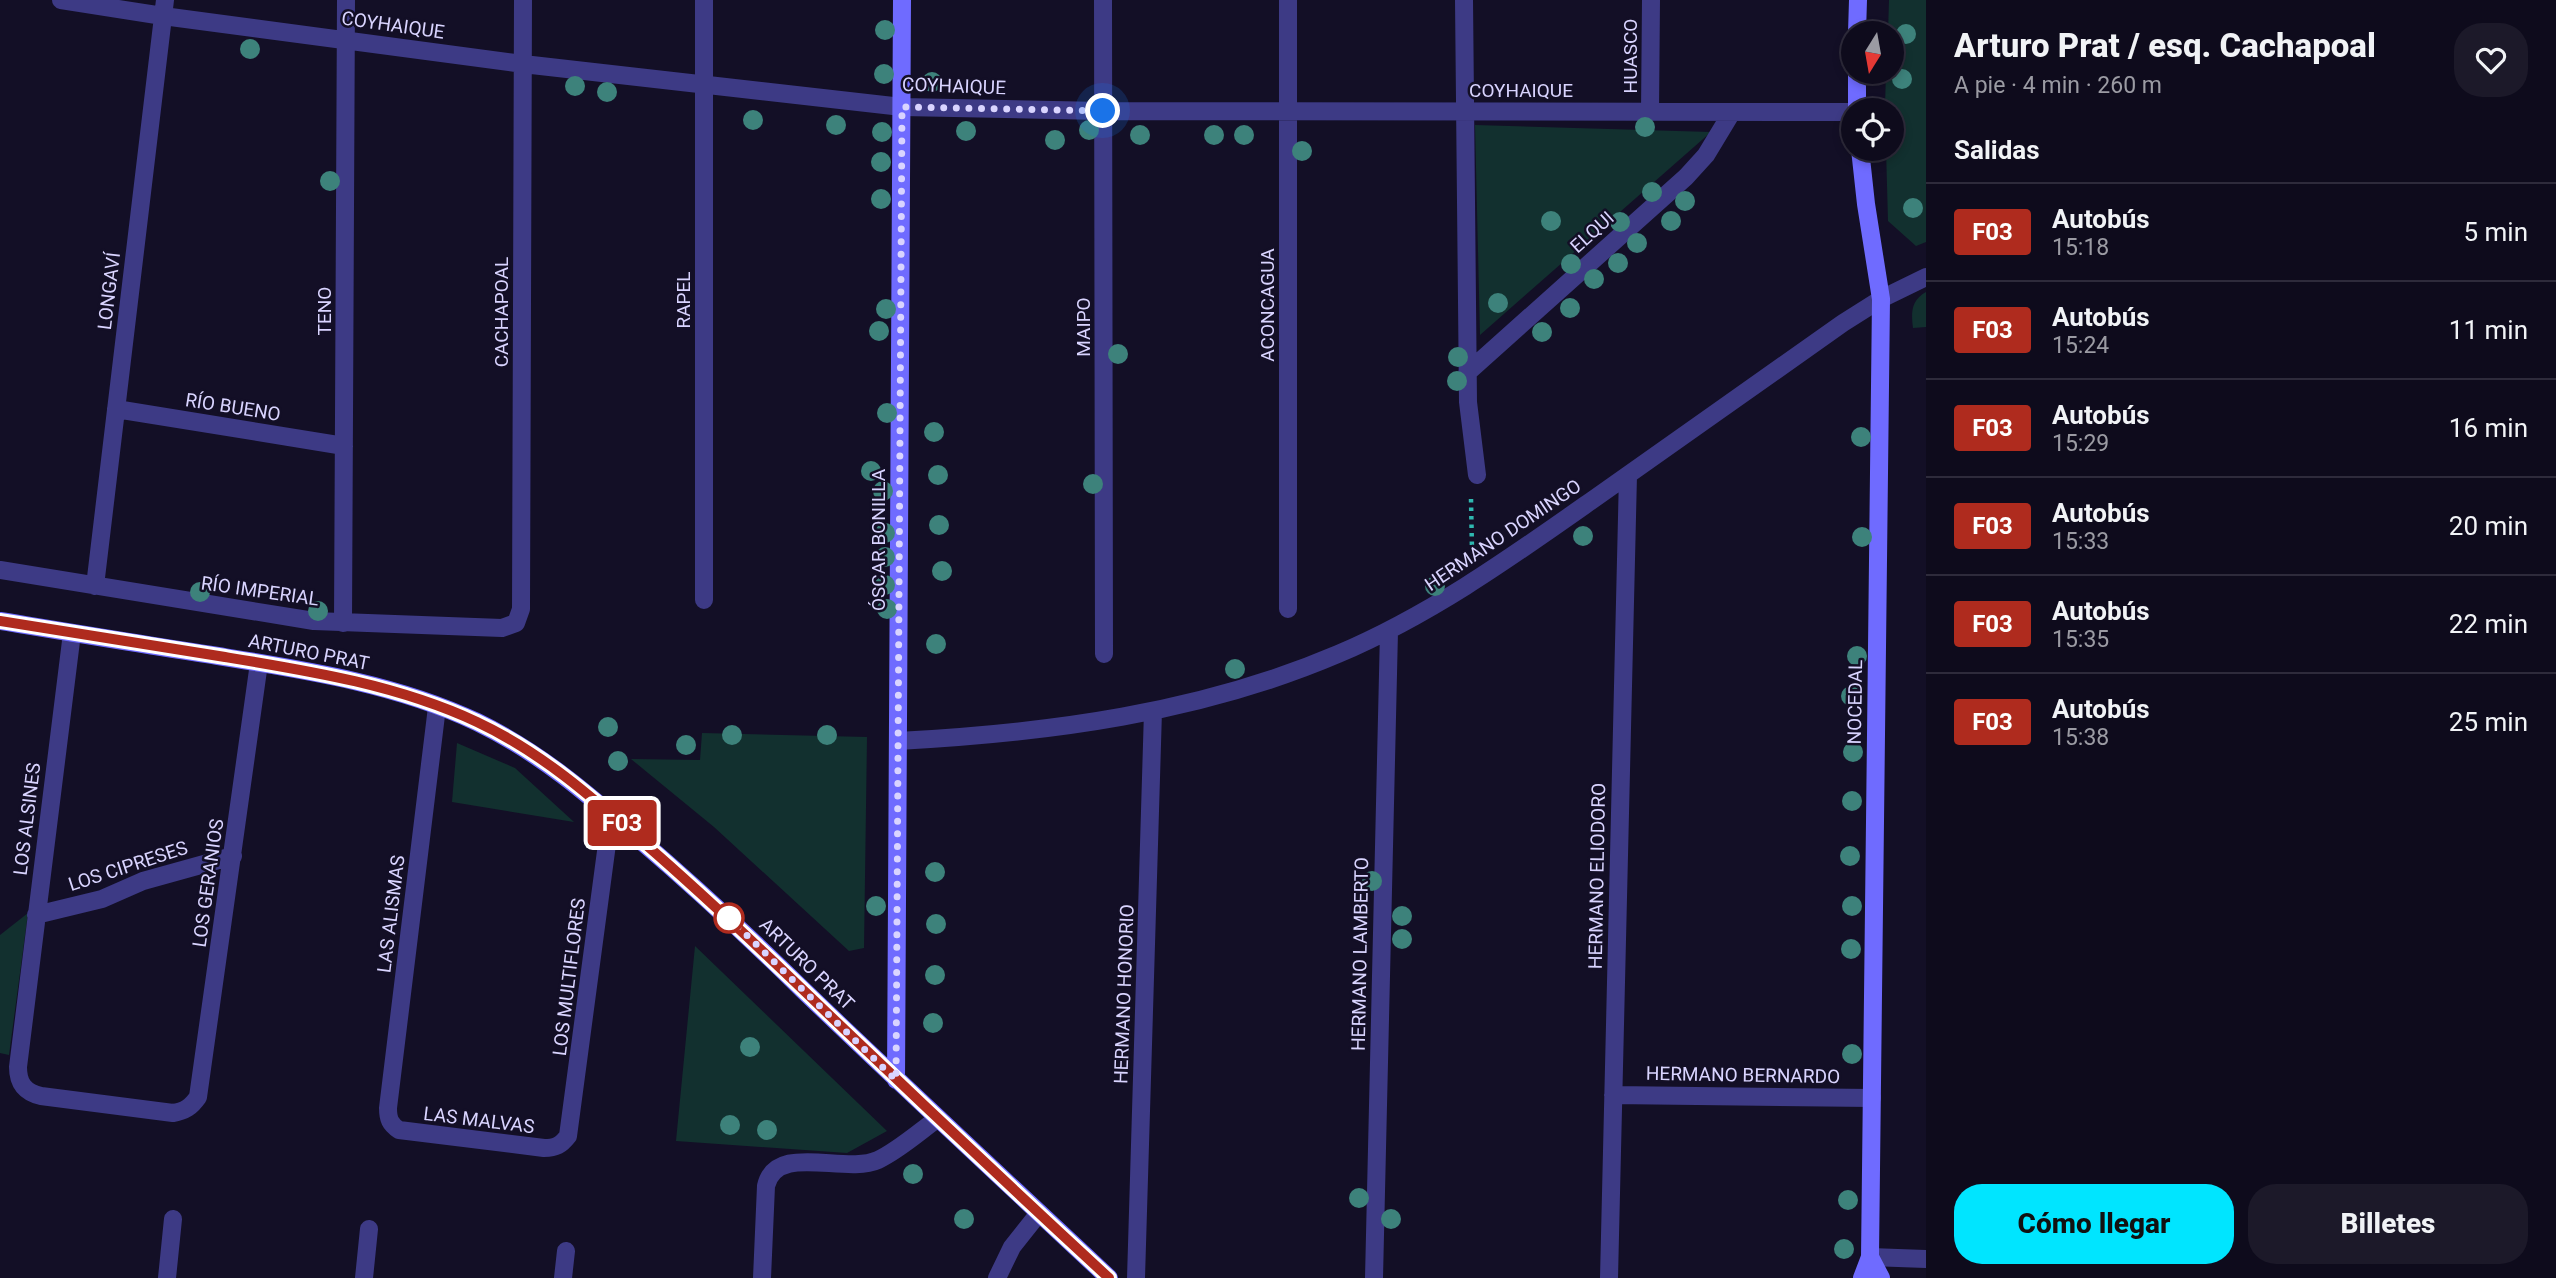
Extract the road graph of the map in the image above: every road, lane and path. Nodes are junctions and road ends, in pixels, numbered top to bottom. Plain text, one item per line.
1 (61, 0) edge
2 (346, 0) edge
3 (523, 0) edge
4 (704, 0) edge
5 (902, 0) edge
6 (1103, 0) edge
7 (1288, 0) edge
8 (1464, 0) edge
9 (1651, 0) edge
10 (1858, 0) edge
11 (164, 8) edge
12 (1857, 21) edge
13 (346, 40) junction
14 (523, 64) junction
15 (704, 85) junction
16 (902, 107) junction
17 (1103, 111) junction
18 (1288, 111) junction
19 (1464, 111) junction
20 (1650, 111) junction
21 (1841, 111) edge
22 (1732, 112) junction
23 (1861, 161) edge
24 (1926, 278) edge
25 (1881, 299) junction
26 (1467, 373) junction
27 (116, 409) junction
28 (344, 446) junction
29 (1477, 475) joint
30 (1628, 475) junction
31 (0, 570) edge
32 (1474, 583) junction
33 (95, 586) junction
34 (704, 600) dead end
35 (1288, 609) dead end
36 (0, 621) edge
37 (343, 623) junction
38 (516, 623) joint
39 (1389, 631) junction
40 (72, 633) junction
41 (1104, 654) dead end
42 (259, 663) junction
43 (437, 707) junction
44 (1153, 711) junction
45 (898, 741) junction
46 (611, 814) junction
47 (233, 856) junction
48 (36, 915) junction
49 (896, 1080) junction
50 (1613, 1095) junction
51 (1872, 1098) junction
52 (192, 1106) joint
53 (937, 1119) junction
54 (392, 1125) joint
55 (562, 1144) joint
56 (1039, 1213) junction
57 (173, 1219) dead end
58 (369, 1229) dead end
59 (566, 1251) dead end
60 (1870, 1258) junction
61 (1926, 1259) edge
62 (167, 1278) edge
63 (364, 1278) edge
64 (563, 1278) edge
65 (762, 1278) edge
66 (997, 1278) edge
67 (1108, 1278) edge
68 (1136, 1278) edge
69 (1374, 1278) edge
70 (1609, 1278) edge
71 (1862, 1278) edge
72 (1881, 1278) edge

1 - 11 street, COYHAIQUE
2 - 13 street, TENO
3 - 14 street, CACHAPOAL
4 - 15 street, RAPEL
5 - 16 street, ÓSCAR BONILLA
6 - 17 street, MAIPO
7 - 18 street, ACONCAGUA
8 - 19 street
9 - 20 street, HUASCO
10 - 12 street
11 - 13 street, COYHAIQUE
11 - 27 street, LONGAVÍ
13 - 14 street, COYHAIQUE
13 - 28 street, TENO
14 - 15 street, COYHAIQUE
14 - 38 street, CACHAPOAL
15 - 16 street, COYHAIQUE
15 - 34 street, RAPEL
16 - 17 street, COYHAIQUE
16 - 45 street, ÓSCAR BONILLA
17 - 18 street, COYHAIQUE
17 - 41 street, MAIPO
18 - 19 street, COYHAIQUE
18 - 35 street, ACONCAGUA
19 - 20 street, COYHAIQUE
19 - 26 street
20 - 22 street, COYHAIQUE
21 - 22 street, COYHAIQUE
22 - 26 street, ELQUI
23 - 25 street, NOCEDAL
24 - 25 street, HERMANO DOMINGO
25 - 30 street, HERMANO DOMINGO
25 - 51 street, NOCEDAL
26 - 29 street
27 - 28 street, RÍO BUENO
27 - 33 street, LONGAVÍ
28 - 37 street, TENO
29 - 32 path
30 - 32 street, HERMANO DOMINGO
30 - 50 street, HERMANO ELIODORO
31 - 33 street, RÍO IMPERIAL
32 - 39 street, HERMANO DOMINGO
33 - 37 street, RÍO IMPERIAL
36 - 40 street, ARTURO PRAT
37 - 38 street, RÍO IMPERIAL
39 - 44 street, HERMANO DOMINGO
39 - 69 street, HERMANO LAMBERTO
40 - 42 street, ARTURO PRAT
40 - 48 street, LOS ALSINES
42 - 43 street, ARTURO PRAT
42 - 47 street, LOS GERANIOS
43 - 46 street, ARTURO PRAT
43 - 54 street, LAS ALISMAS
44 - 45 street, HERMANO DOMINGO
44 - 68 street, HERMANO HONORIO
45 - 49 street, ÓSCAR BONILLA
46 - 49 street, ARTURO PRAT
46 - 55 street, LOS MULTIFLORES
47 - 48 street, LOS CIPRESES
47 - 52 street, LOS GERANIOS
48 - 52 street, LOS ALSINES
49 - 53 street, ARTURO PRAT
50 - 51 street, HERMANO BERNARDO
50 - 70 street, HERMANO ELIODORO
51 - 60 street, NOCEDAL
53 - 56 street, ARTURO PRAT
53 - 65 street
54 - 55 street, LAS MALVAS
56 - 66 street
56 - 67 street, ARTURO PRAT
57 - 62 street
58 - 63 street
59 - 64 street
60 - 61 street
60 - 71 street, NOCEDAL
60 - 72 street, NOCEDAL

